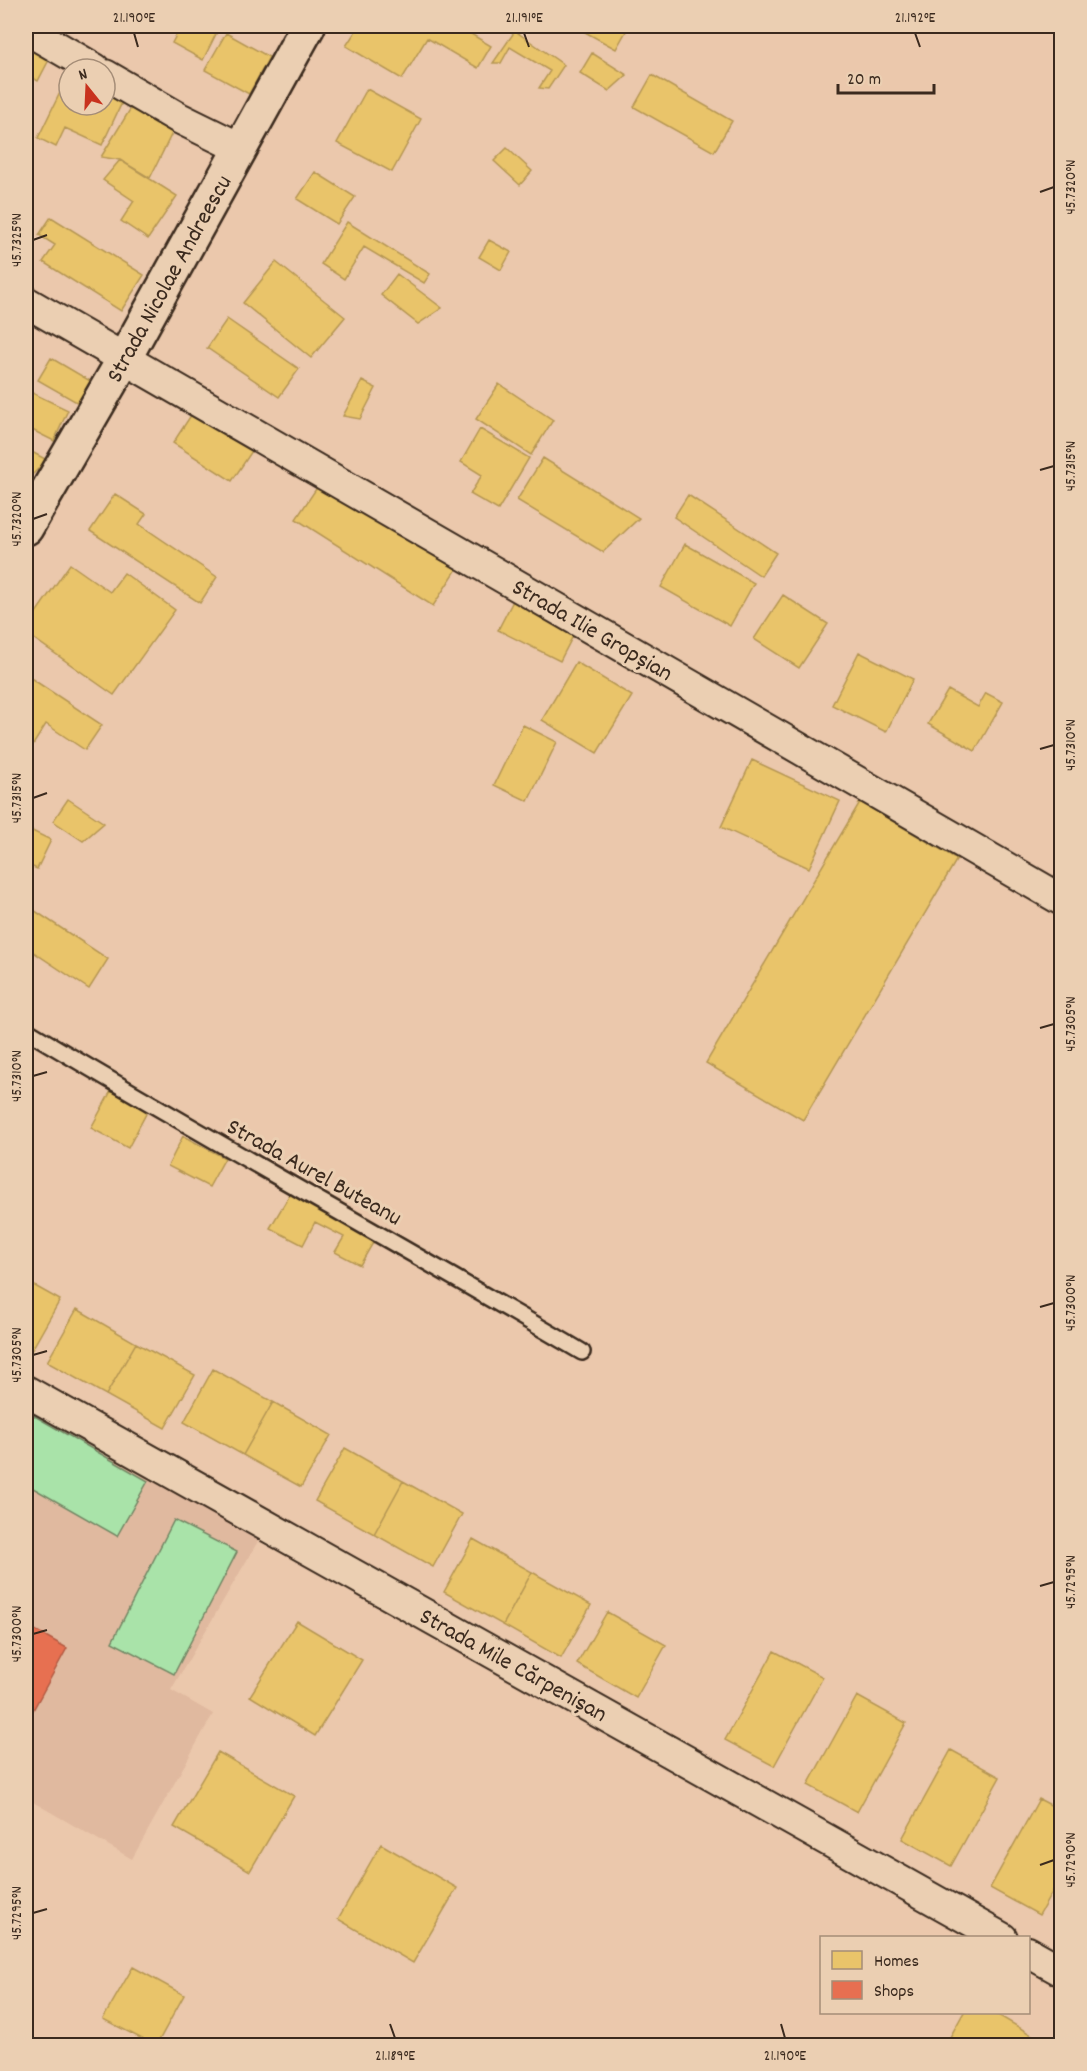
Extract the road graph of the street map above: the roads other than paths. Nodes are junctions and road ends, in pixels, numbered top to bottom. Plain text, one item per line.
1 (308, 26) edge
2 (26, 29) edge
3 (74, 57) edge
4 (117, 82) edge
5 (240, 148) junction
6 (26, 302) edge
7 (124, 359) junction
8 (26, 528) edge
9 (1062, 900) edge
10 (26, 1030) edge
11 (582, 1352) dead end
12 (26, 1391) edge
13 (998, 1936) edge
14 (1030, 1953) edge
15 (1062, 1971) edge

1 - 5 main road, Strada Nicolae Andreescu
2 - 3 street
4 - 5 street
5 - 7 main road, Strada Nicolae Andreescu
6 - 7 street, Strada Ilie Gropșian
7 - 8 main road, Strada Nicolae Andreescu
7 - 9 street, Strada Ilie Gropșian
10 - 11 lane, Strada Aurel Buteanu
12 - 13 street, Strada Mile Cărpenișan
14 - 15 street

